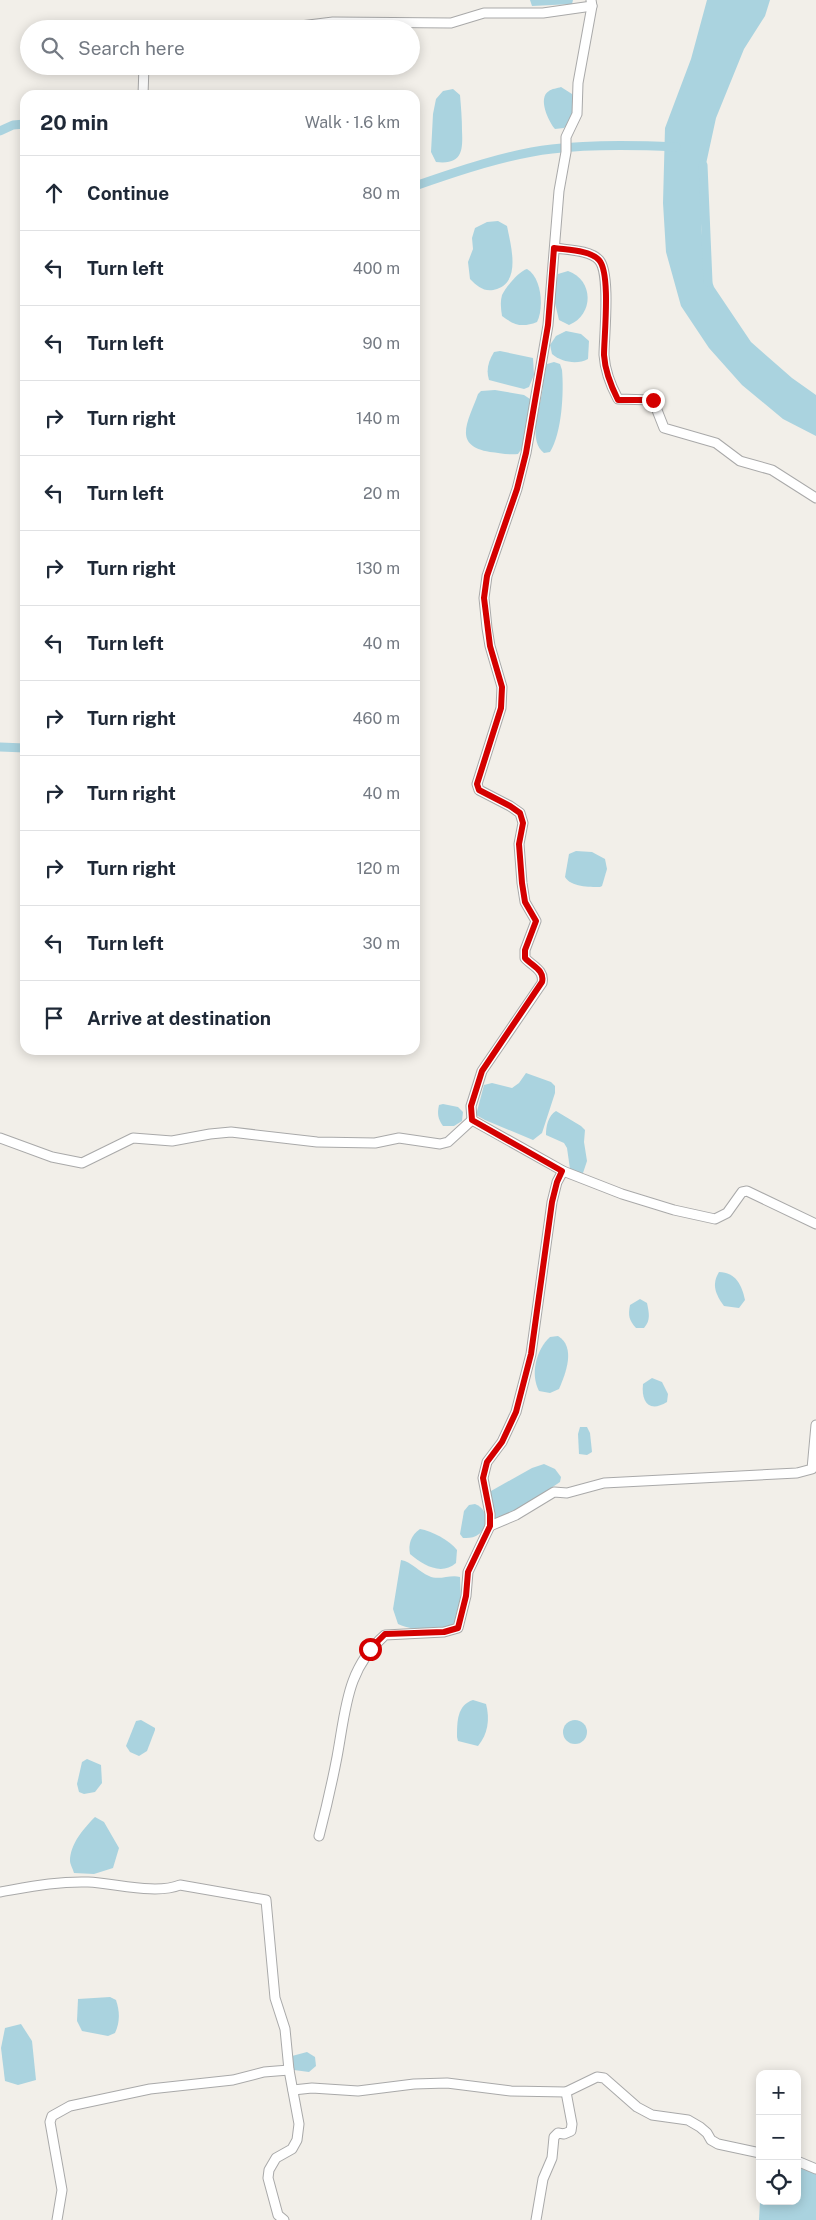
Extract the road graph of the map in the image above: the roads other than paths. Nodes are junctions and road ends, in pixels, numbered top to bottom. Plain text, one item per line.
1 (592, 3) edge
2 (420, 23) edge
3 (144, 75) edge
4 (143, 90) edge
5 (554, 248) junction
6 (816, 498) edge
7 (472, 1120) junction
8 (0, 1138) edge
9 (562, 1171) junction
10 (816, 1224) edge
11 (816, 1425) edge
12 (490, 1526) junction
13 (319, 1836) dead end
14 (0, 1892) edge
15 (289, 2070) junction
16 (293, 2090) junction
17 (566, 2092) junction
18 (756, 2152) edge
19 (801, 2163) edge
20 (816, 2170) edge
21 (58, 2220) edge
22 (284, 2220) edge
23 (536, 2220) edge

1 - 2 street
1 - 5 street
3 - 4 street
5 - 6 street
5 - 7 street
7 - 8 street
7 - 9 street
9 - 10 street
9 - 12 street
11 - 12 street
12 - 13 street
14 - 15 street
15 - 16 street
15 - 21 street
16 - 17 street
16 - 22 street
17 - 18 street
17 - 23 street
19 - 20 street

